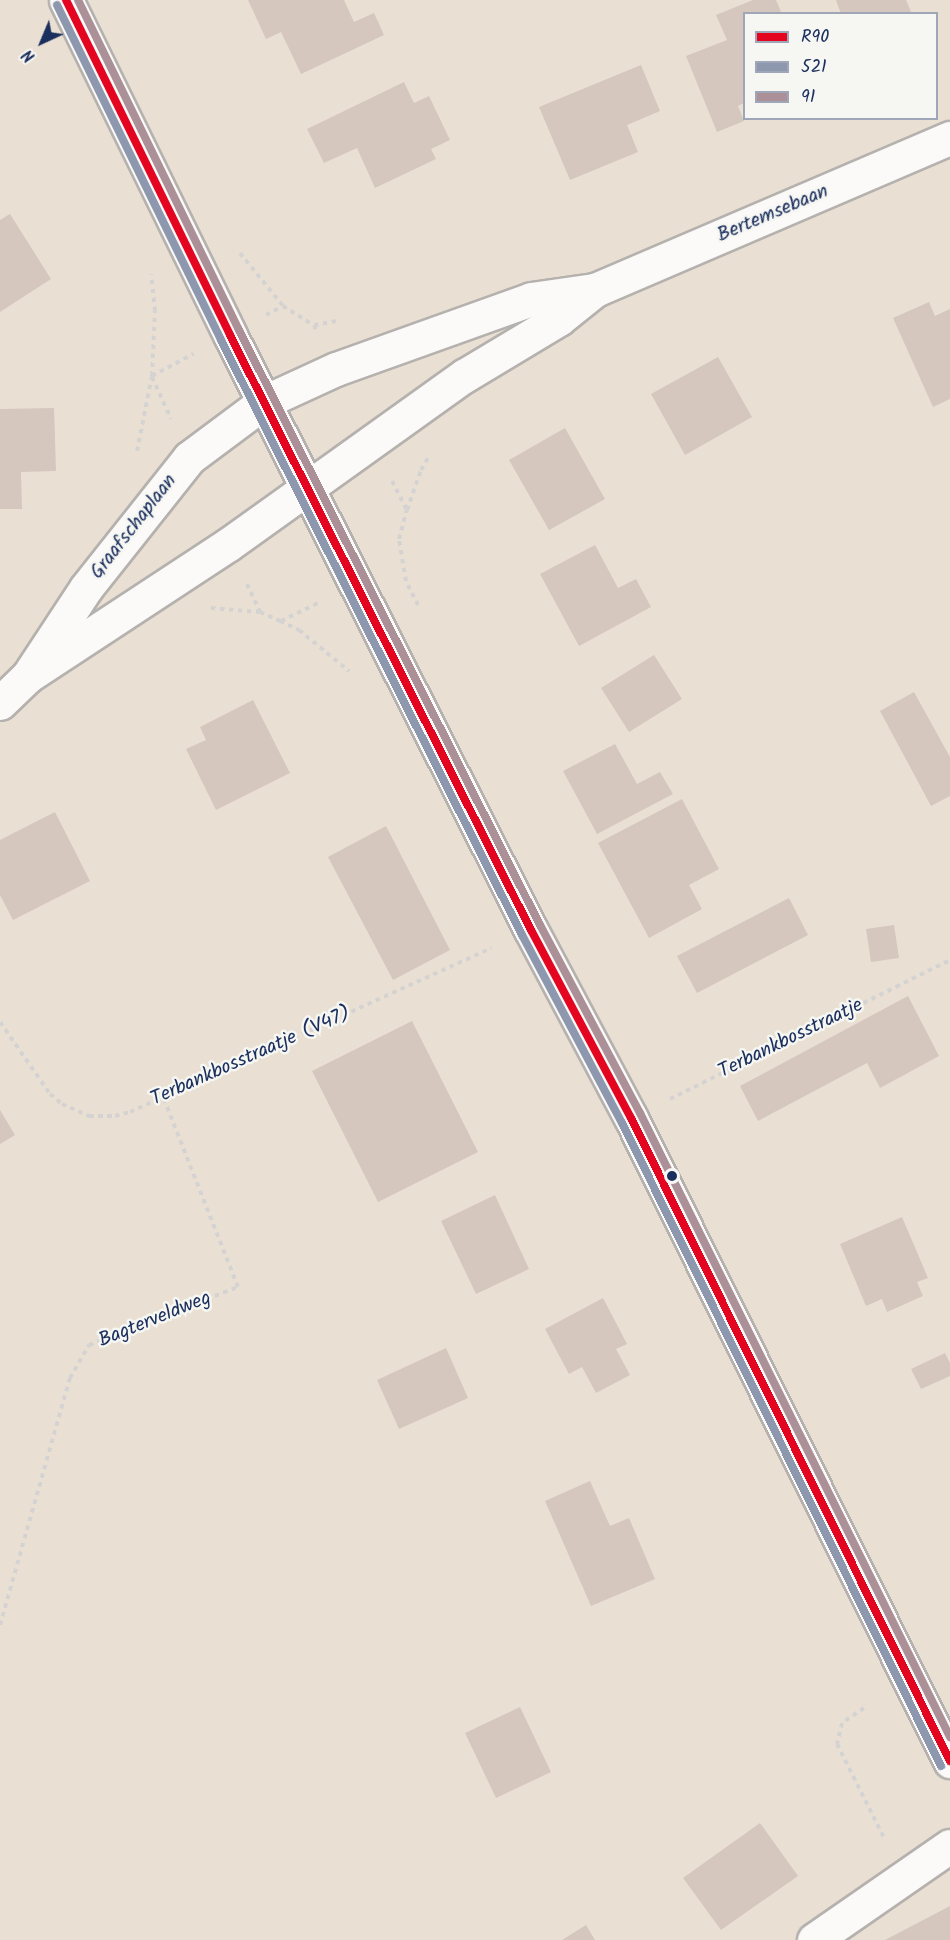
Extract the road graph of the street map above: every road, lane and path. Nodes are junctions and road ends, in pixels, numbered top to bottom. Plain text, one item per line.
1 (66, 0) edge
2 (950, 138) edge
3 (595, 290) junction
4 (264, 402) junction
5 (308, 489) junction
6 (28, 676) junction
7 (0, 703) edge
8 (531, 930) junction
9 (950, 960) edge
10 (0, 1022) edge
11 (163, 1097) junction
12 (631, 1118) junction
13 (0, 1624) edge
14 (864, 1708) dead end
15 (941, 1720) edge
16 (950, 1761) edge
17 (950, 1846) edge
18 (906, 1877) junction
19 (814, 1940) edge

1 - 4 street
2 - 3 street, Bertemsebaan
3 - 4 street, Bertemsebaan
3 - 5 street, Bertemsebaan
4 - 5 street
4 - 6 street, Graafschaplaan
5 - 6 street, Graafschaplaan
5 - 8 street
6 - 7 street, Graafschaplaan
8 - 11 path, Terbankbosstraatje (V47)
8 - 12 street
9 - 12 path, Terbankbosstraatje
10 - 11 path, Terbankbosstraatje (V47)
11 - 13 path, Bagterveldweg
12 - 15 street
14 - 18 path
15 - 16 street
17 - 18 street
18 - 19 street

